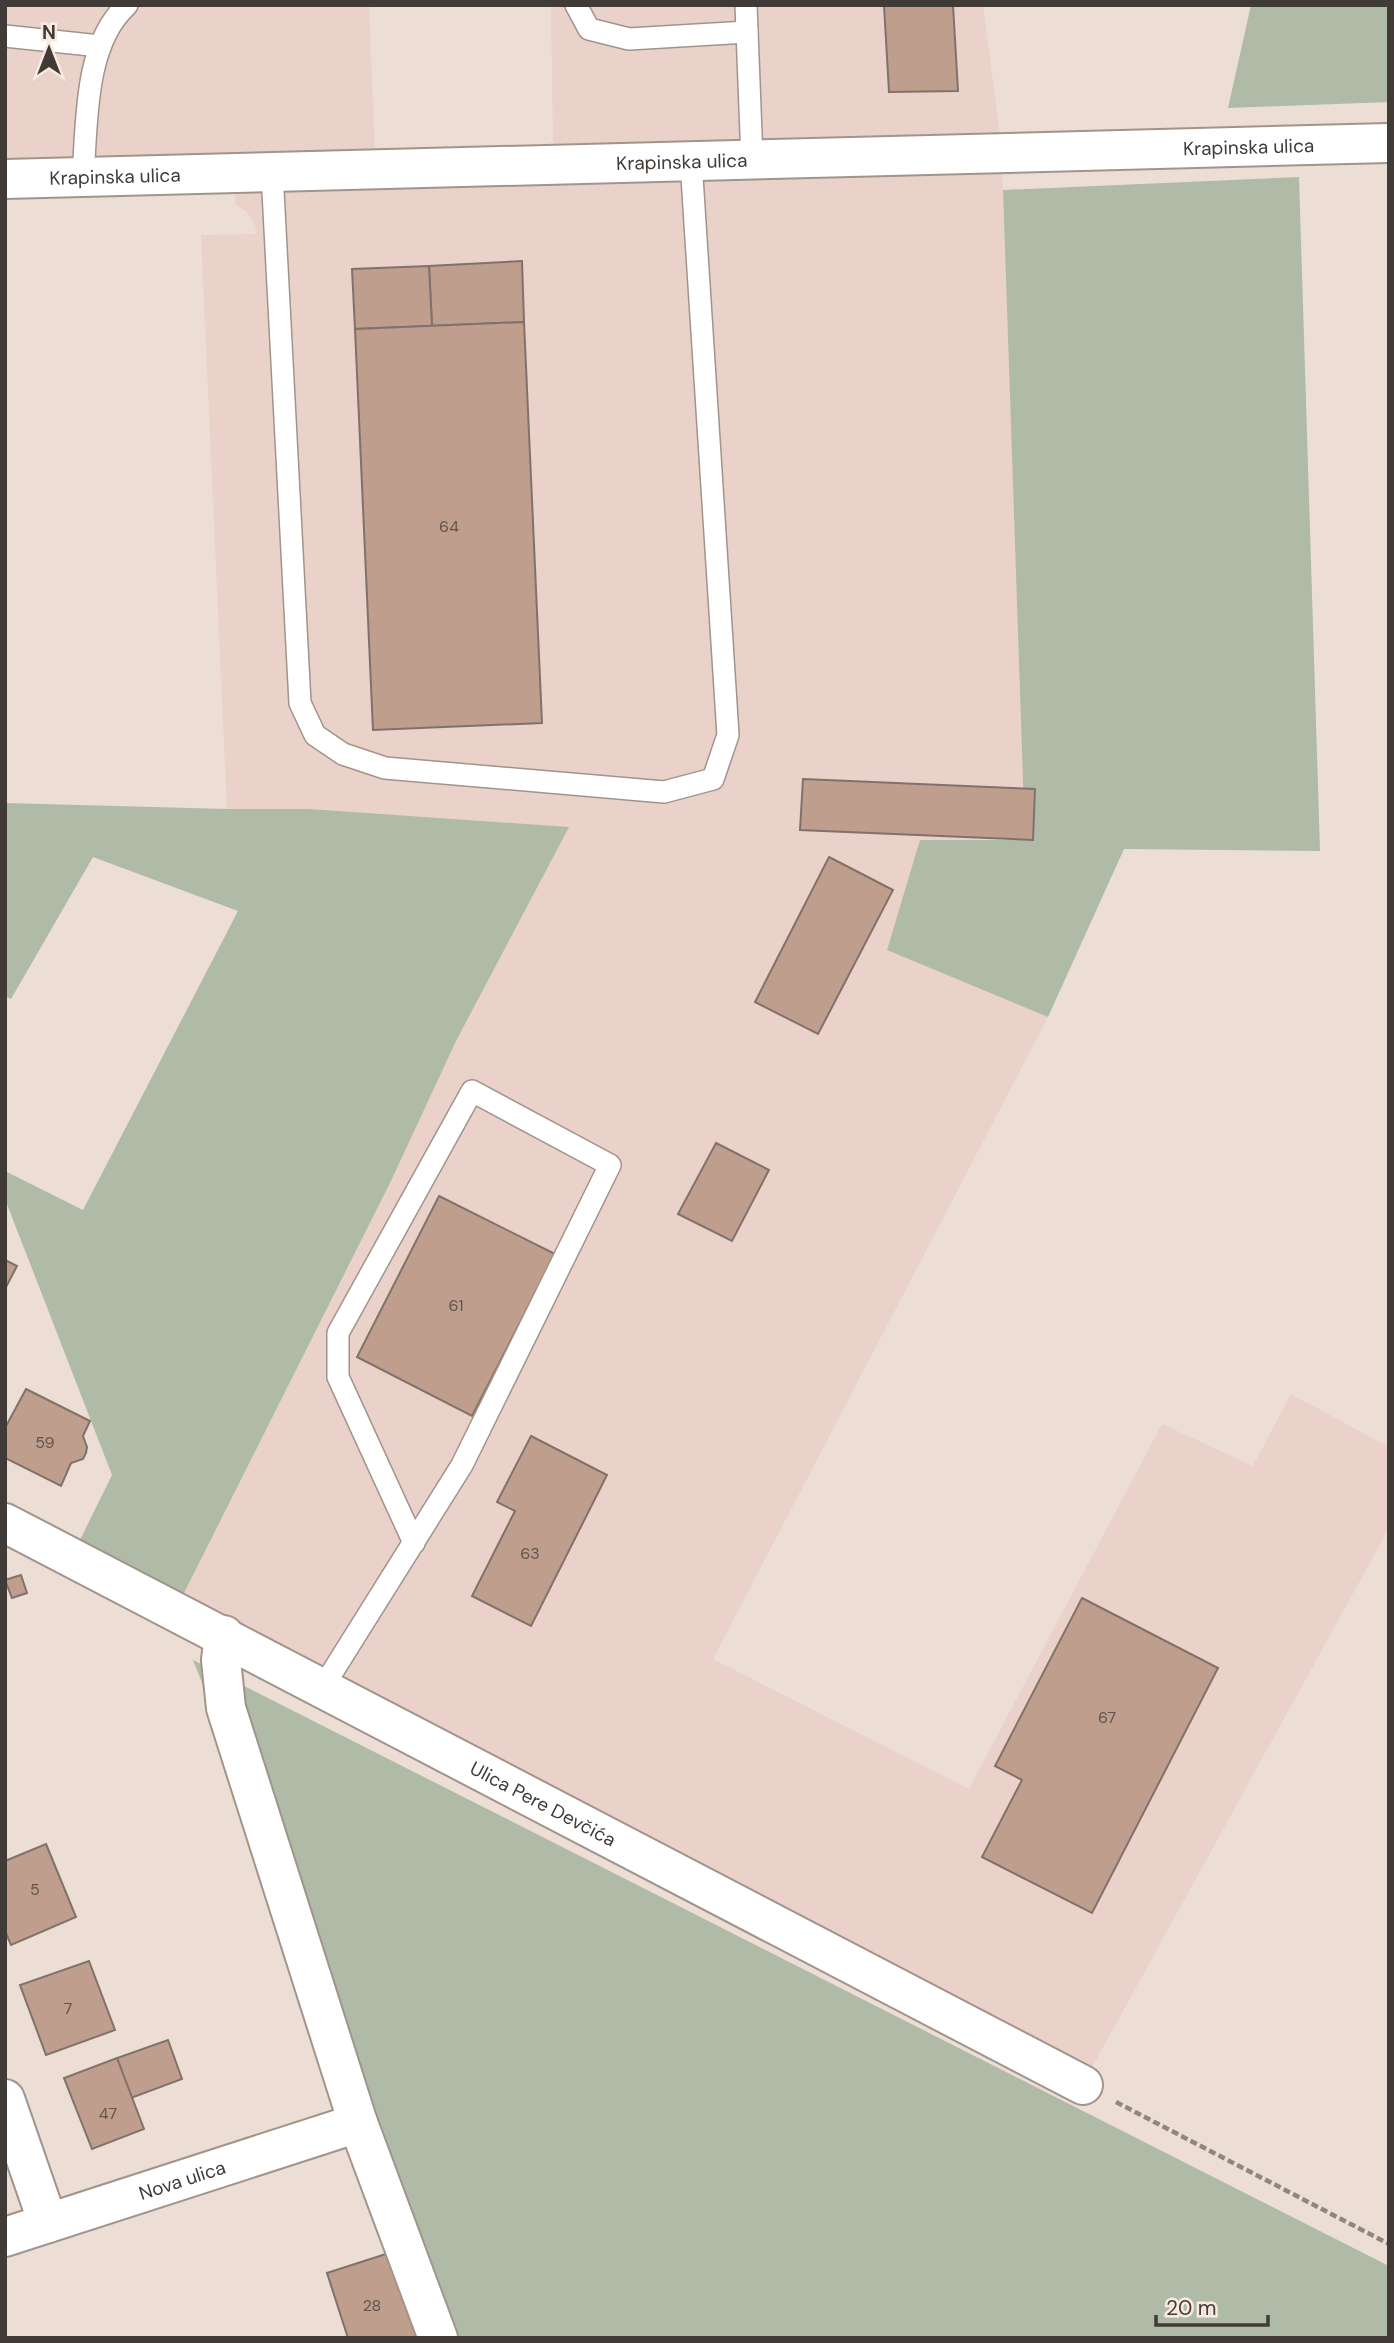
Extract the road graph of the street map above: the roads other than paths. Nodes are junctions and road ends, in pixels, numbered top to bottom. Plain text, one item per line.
1 (127, 5) edge
2 (576, 5) edge
3 (746, 5) edge
4 (747, 32) junction
5 (5, 36) edge
6 (100, 46) junction
7 (1373, 144) edge
8 (751, 160) junction
9 (691, 161) junction
10 (272, 172) junction
11 (83, 177) junction
12 (5, 178) edge
13 (5, 1523) edge
14 (414, 1543) junction
15 (224, 1635) junction
16 (323, 1687) junction
17 (1083, 2085) road end
18 (5, 2099) edge
19 (358, 2123) junction
20 (48, 2223) junction
21 (5, 2237) edge
22 (438, 2338) edge

1 - 6 lane
2 - 4 lane
3 - 4 lane
4 - 8 lane
5 - 6 lane
6 - 11 lane
7 - 8 street, Krapinska ulica
8 - 9 street, Krapinska ulica
9 - 10 street, Krapinska ulica
9 - 10 lane
10 - 11 street, Krapinska ulica
11 - 12 street, Krapinska ulica
13 - 15 street, Ulica Pere Devčića
14 - 14 lane
14 - 16 lane
15 - 16 street, Ulica Pere Devčića
15 - 19 street
16 - 17 street, Ulica Pere Devčića
18 - 20 street
19 - 20 street, Nova ulica
19 - 22 street
20 - 21 street, Nova ulica

